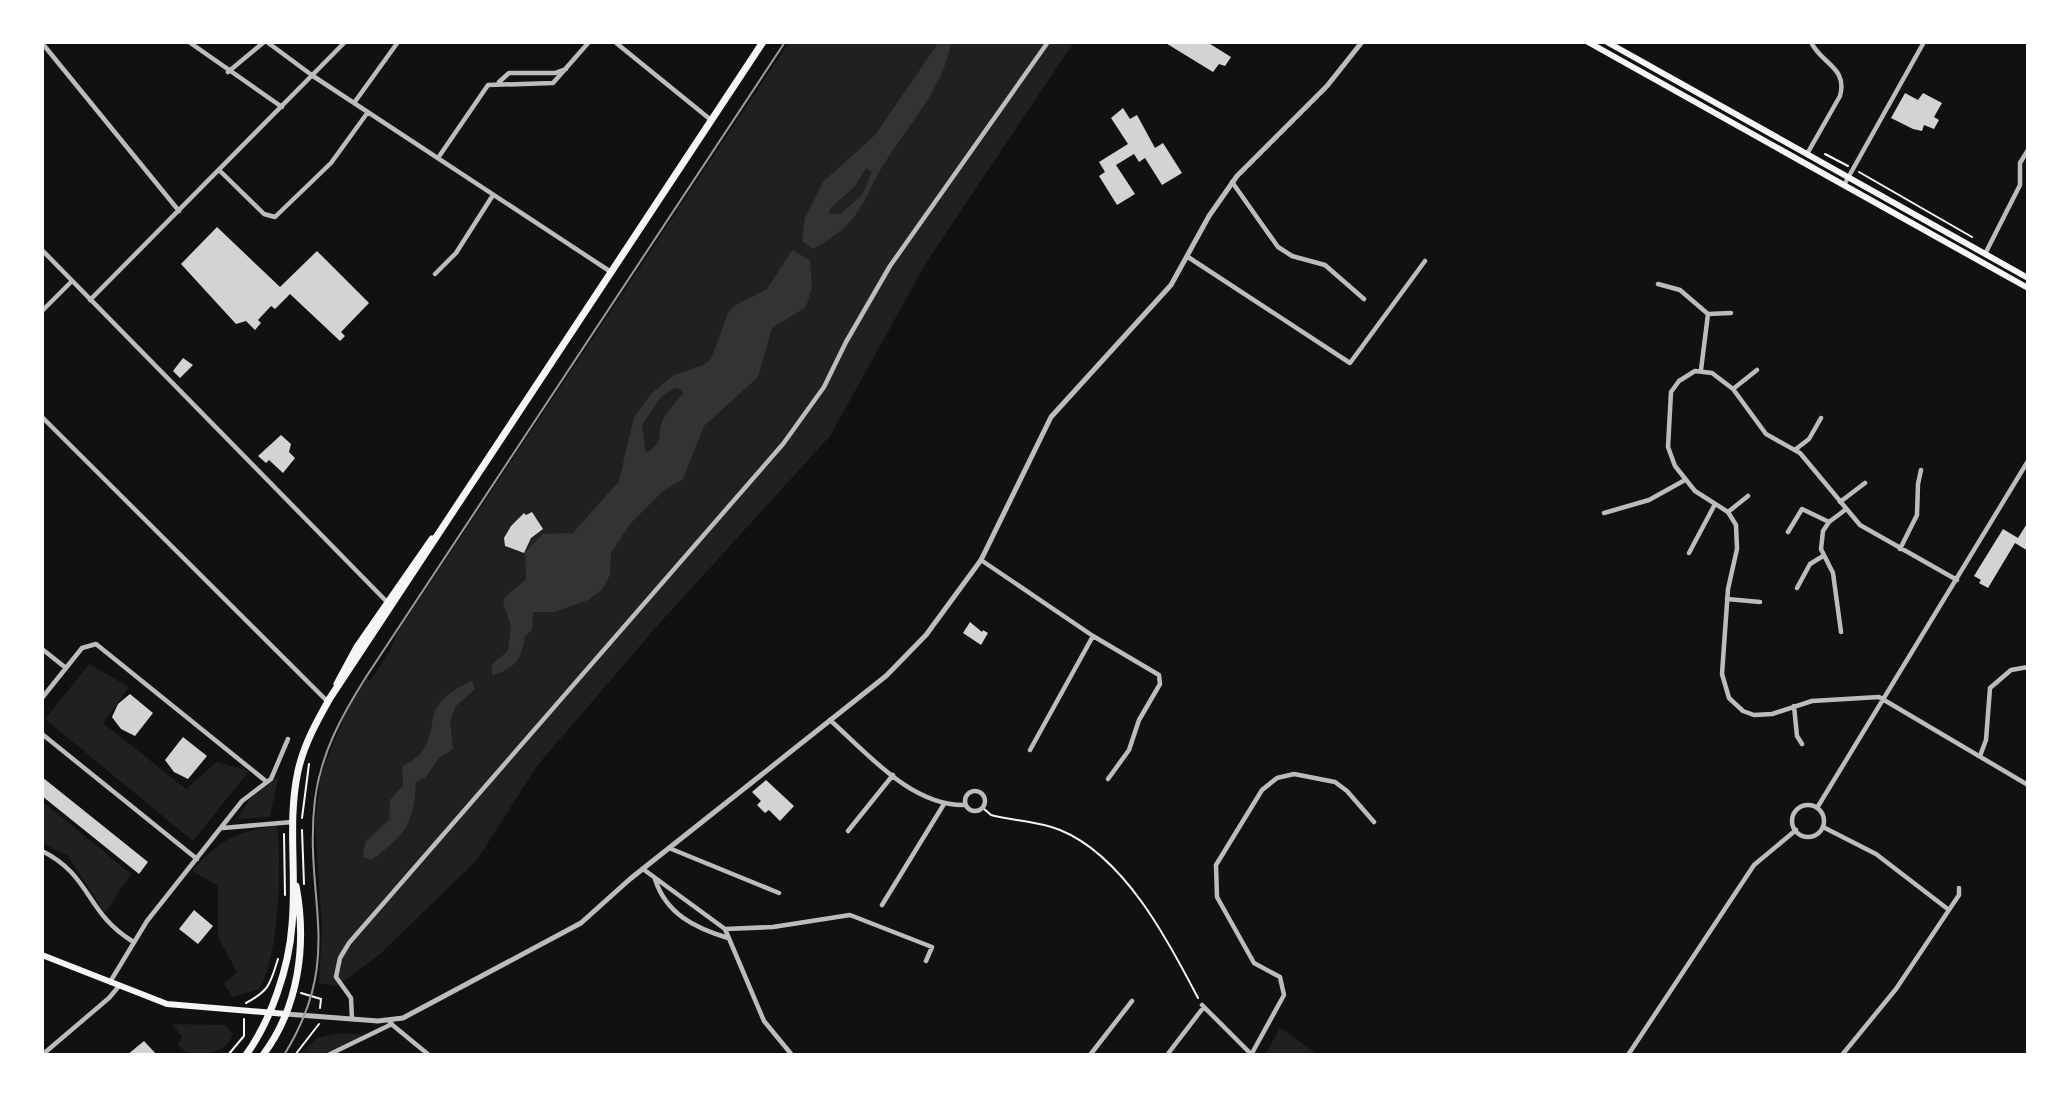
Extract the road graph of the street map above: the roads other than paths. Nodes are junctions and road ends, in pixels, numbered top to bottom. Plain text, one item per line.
1 (188, 42) edge
2 (265, 42) edge
3 (345, 42) edge
4 (398, 42) edge
5 (589, 42) edge
6 (615, 42) edge
7 (763, 42) edge
8 (1048, 42) edge
9 (1588, 42) edge
10 (1607, 42) edge
11 (1811, 42) edge
12 (1924, 42) edge
13 (42, 43) edge
14 (1359, 43) edge
15 (566, 69) junction
16 (228, 72) junction
17 (313, 76) junction
18 (498, 82) junction
19 (354, 103) junction
20 (282, 107) junction
21 (368, 112) junction
22 (711, 120) junction
23 (2028, 150) edge
24 (1807, 154) junction
25 (438, 158) junction
26 (219, 170) junction
27 (1849, 177) junction
28 (1232, 182) junction
29 (1844, 185) junction
30 (493, 195) junction
31 (179, 211) junction
32 (42, 250) edge
33 (1985, 254) junction
34 (1188, 257) junction
35 (1425, 261) dead end
36 (611, 272) junction
37 (435, 274) dead end
38 (2028, 278) edge
39 (72, 281) junction
40 (1658, 284) dead end
41 (2028, 288) edge
42 (1364, 299) dead end
43 (90, 300) junction
44 (42, 311) edge
45 (1731, 313) dead end
46 (1708, 314) junction
47 (1701, 370) junction
48 (1757, 370) dead end
49 (1733, 389) junction
50 (42, 417) edge
51 (1821, 418) dead end
52 (1796, 449) junction
53 (2028, 461) edge
54 (1921, 470) dead end
55 (1685, 480) junction
56 (1865, 483) dead end
57 (1748, 496) dead end
58 (1840, 502) junction
59 (1714, 506) junction
60 (1845, 510) junction
61 (1728, 512) junction
62 (1604, 513) dead end
63 (1829, 522) junction
64 (1788, 532) dead end
65 (1900, 548) junction
66 (1689, 553) dead end
67 (1823, 556) junction
68 (981, 559) junction
69 (1957, 580) junction
70 (1797, 588) dead end
71 (1727, 599) junction
72 (1760, 602) dead end
73 (390, 605) junction
74 (1841, 632) dead end
75 (1093, 636) junction
76 (42, 649) edge
77 (2028, 667) edge
78 (66, 668) junction
79 (42, 698) edge
80 (1885, 699) junction
81 (328, 701) junction
82 (1794, 706) junction
83 (830, 719) junction
84 (42, 734) edge
85 (288, 738) dead end
86 (1802, 744) dead end
87 (1030, 750) dead end
88 (1980, 756) junction
89 (893, 775) junction
90 (1108, 779) dead end
91 (267, 782) junction
92 (2028, 785) edge
93 (944, 804) junction
94 (966, 805) junction
95 (1817, 808) junction
96 (292, 822) junction
97 (1374, 822) dead end
98 (1823, 827) junction
99 (222, 828) junction
100 (848, 831) dead end
101 (1796, 831) junction
102 (669, 848) junction
103 (42, 851) edge
104 (197, 859) junction
105 (643, 869) junction
106 (293, 871) junction
107 (654, 877) junction
108 (1959, 888) dead end
109 (779, 893) dead end
110 (882, 905) dead end
111 (1949, 910) junction
112 (726, 929) junction
113 (729, 939) junction
114 (132, 941) junction
115 (42, 955) edge
116 (926, 961) dead end
117 (110, 982) junction
118 (119, 986) junction
119 (1132, 1001) dead end
120 (268, 1013) junction
121 (286, 1014) junction
122 (352, 1019) junction
123 (389, 1022) junction
124 (43, 1055) edge
125 (246, 1055) edge
126 (263, 1055) edge
127 (328, 1055) edge
128 (429, 1055) edge
129 (792, 1055) edge
130 (1090, 1055) edge
131 (1167, 1055) edge
132 (1252, 1055) edge
133 (1628, 1055) edge
134 (1842, 1055) edge

1 - 16 street
2 - 16 street
2 - 17 street
3 - 17 street
4 - 19 street
5 - 15 street
6 - 22 street
7 - 22 main road
8 - 122 street
9 - 29 main road
10 - 24 main road
11 - 24 street
12 - 27 street
13 - 31 street
14 - 28 street
15 - 18 street
15 - 18 street
16 - 20 street
17 - 19 street
17 - 20 street
18 - 25 street
19 - 21 street
20 - 26 street
21 - 25 street
21 - 26 street
22 - 36 main road
23 - 33 street
24 - 27 main road
25 - 30 street
26 - 31 street
27 - 29 street
27 - 33 main road
28 - 34 street
28 - 42 street
29 - 41 main road
30 - 36 street
30 - 37 street
31 - 43 street
32 - 39 street
33 - 38 main road
34 - 35 street
34 - 68 street
36 - 73 main road
39 - 43 street
39 - 44 street
40 - 46 street
43 - 73 street
45 - 46 street
46 - 47 street
47 - 49 street
47 - 55 street
48 - 49 street
49 - 52 street
50 - 81 street
51 - 52 street
52 - 58 street
53 - 69 street
54 - 65 street
55 - 59 street
55 - 62 street
56 - 58 street
57 - 61 street
58 - 60 street
59 - 61 street
59 - 66 street
60 - 63 street
60 - 65 street
61 - 71 street
63 - 64 street
63 - 67 street
65 - 69 street
67 - 70 street
67 - 74 street
68 - 75 street
68 - 83 street
69 - 80 street
71 - 72 street
71 - 82 street
73 - 81 main road
75 - 87 street
75 - 90 street
76 - 78 street
77 - 88 street
78 - 79 street
78 - 91 street
80 - 82 street
80 - 88 street
80 - 95 street
81 - 96 main road
82 - 86 street
83 - 89 street
83 - 102 street
84 - 104 street
85 - 91 street
88 - 92 street
89 - 93 street
89 - 100 street
91 - 99 street
93 - 94 street
93 - 110 street
94 - 94 street
95 - 98 street
95 - 101 street
96 - 99 street
96 - 106 main road
97 - 132 street
98 - 101 street
98 - 111 street
99 - 104 street
101 - 133 street
102 - 105 street
102 - 109 street
103 - 114 street
104 - 114 street
105 - 107 street
105 - 123 street
106 - 120 main road
106 - 121 main road
107 - 112 street
107 - 113 street
108 - 111 street
111 - 134 street
112 - 113 street
112 - 116 street
113 - 129 street
114 - 117 street
115 - 117 main road
117 - 118 main road
118 - 120 main road
118 - 124 street
119 - 130 street
120 - 121 main road
120 - 125 main road
121 - 122 street
121 - 126 main road
122 - 123 street
123 - 127 street
123 - 128 street
131 - 132 street

